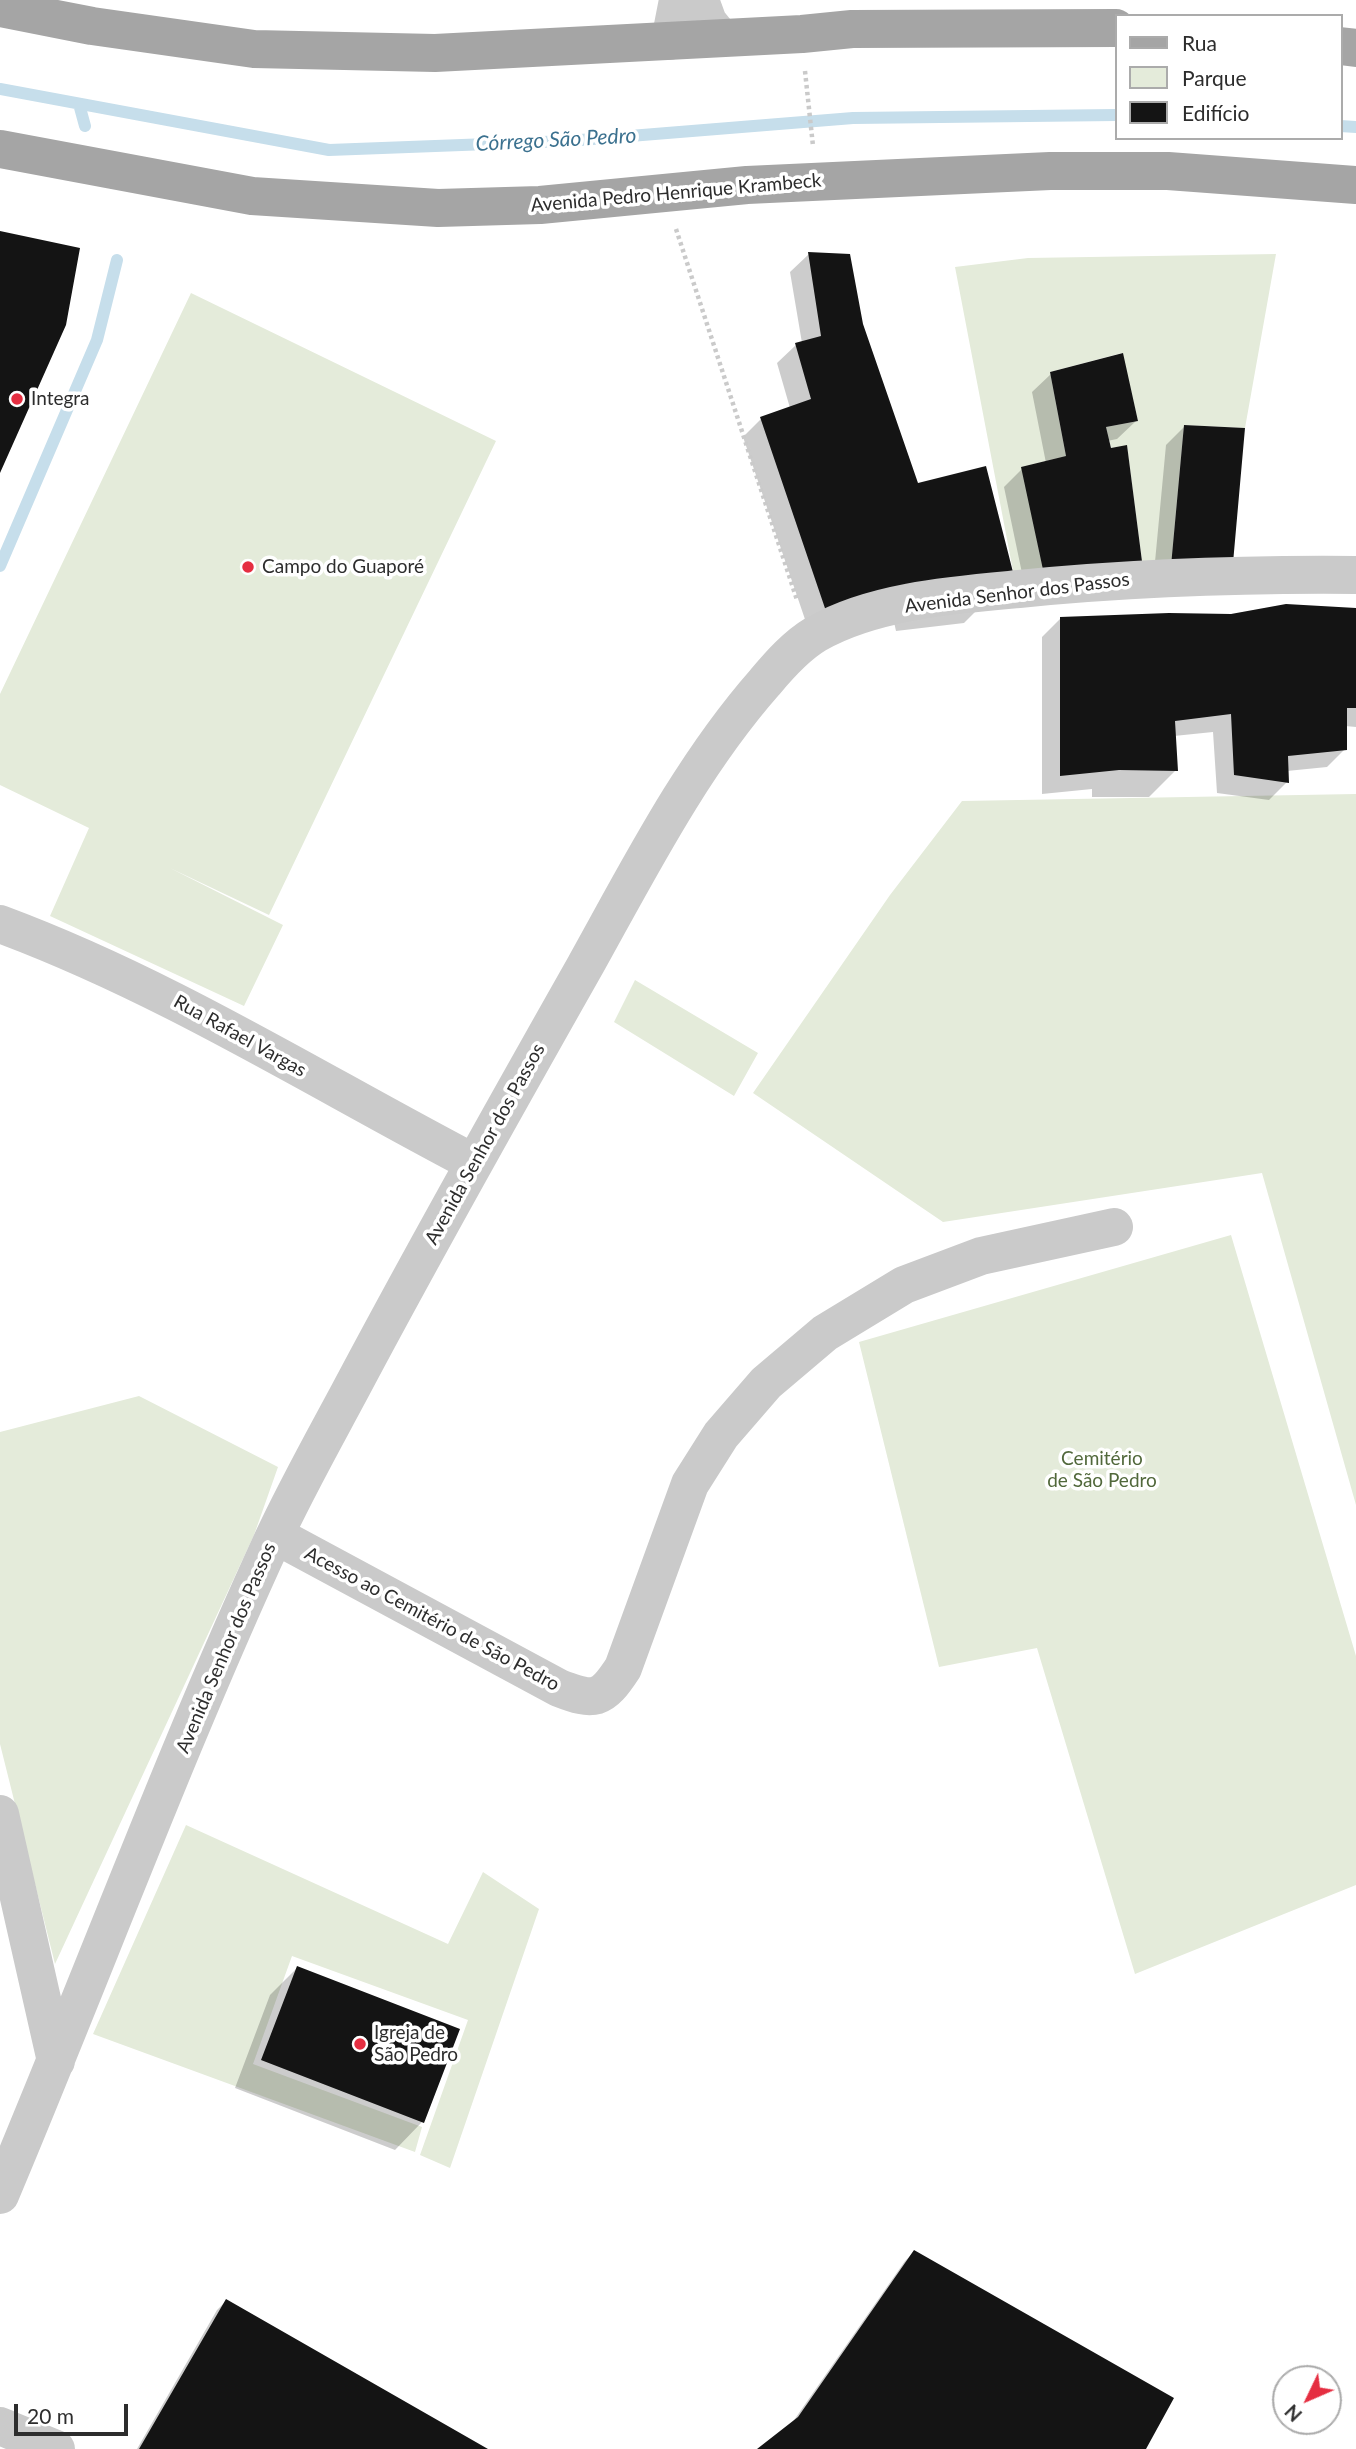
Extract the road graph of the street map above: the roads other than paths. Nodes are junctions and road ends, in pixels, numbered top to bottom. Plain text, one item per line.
1 (678, 0) edge
2 (700, 0) edge
3 (0, 8) edge
4 (1114, 28) edge
5 (721, 38) junction
6 (670, 41) junction
7 (0, 149) edge
8 (1356, 185) edge
9 (1356, 575) edge
10 (0, 924) edge
11 (474, 1163) junction
12 (1114, 1227) dead end
13 (275, 1535) junction
14 (0, 1814) edge
15 (57, 2061) junction
16 (0, 2195) edge
17 (0, 2426) edge
18 (56, 2449) edge

1 - 6 street
2 - 5 street
3 - 6 main road
4 - 5 main road
5 - 6 main road
7 - 8 main road, Avenida Pedro Henrique Krambeck
9 - 11 street, Avenida Senhor dos Passos
10 - 11 street, Rua Rafael Vargas
11 - 13 street, Avenida Senhor dos Passos
12 - 13 street, Acesso ao Cemitério de São Pedro
13 - 15 street, Avenida Senhor dos Passos
14 - 15 street
15 - 16 street, Avenida Senhor dos Passos
17 - 18 street

